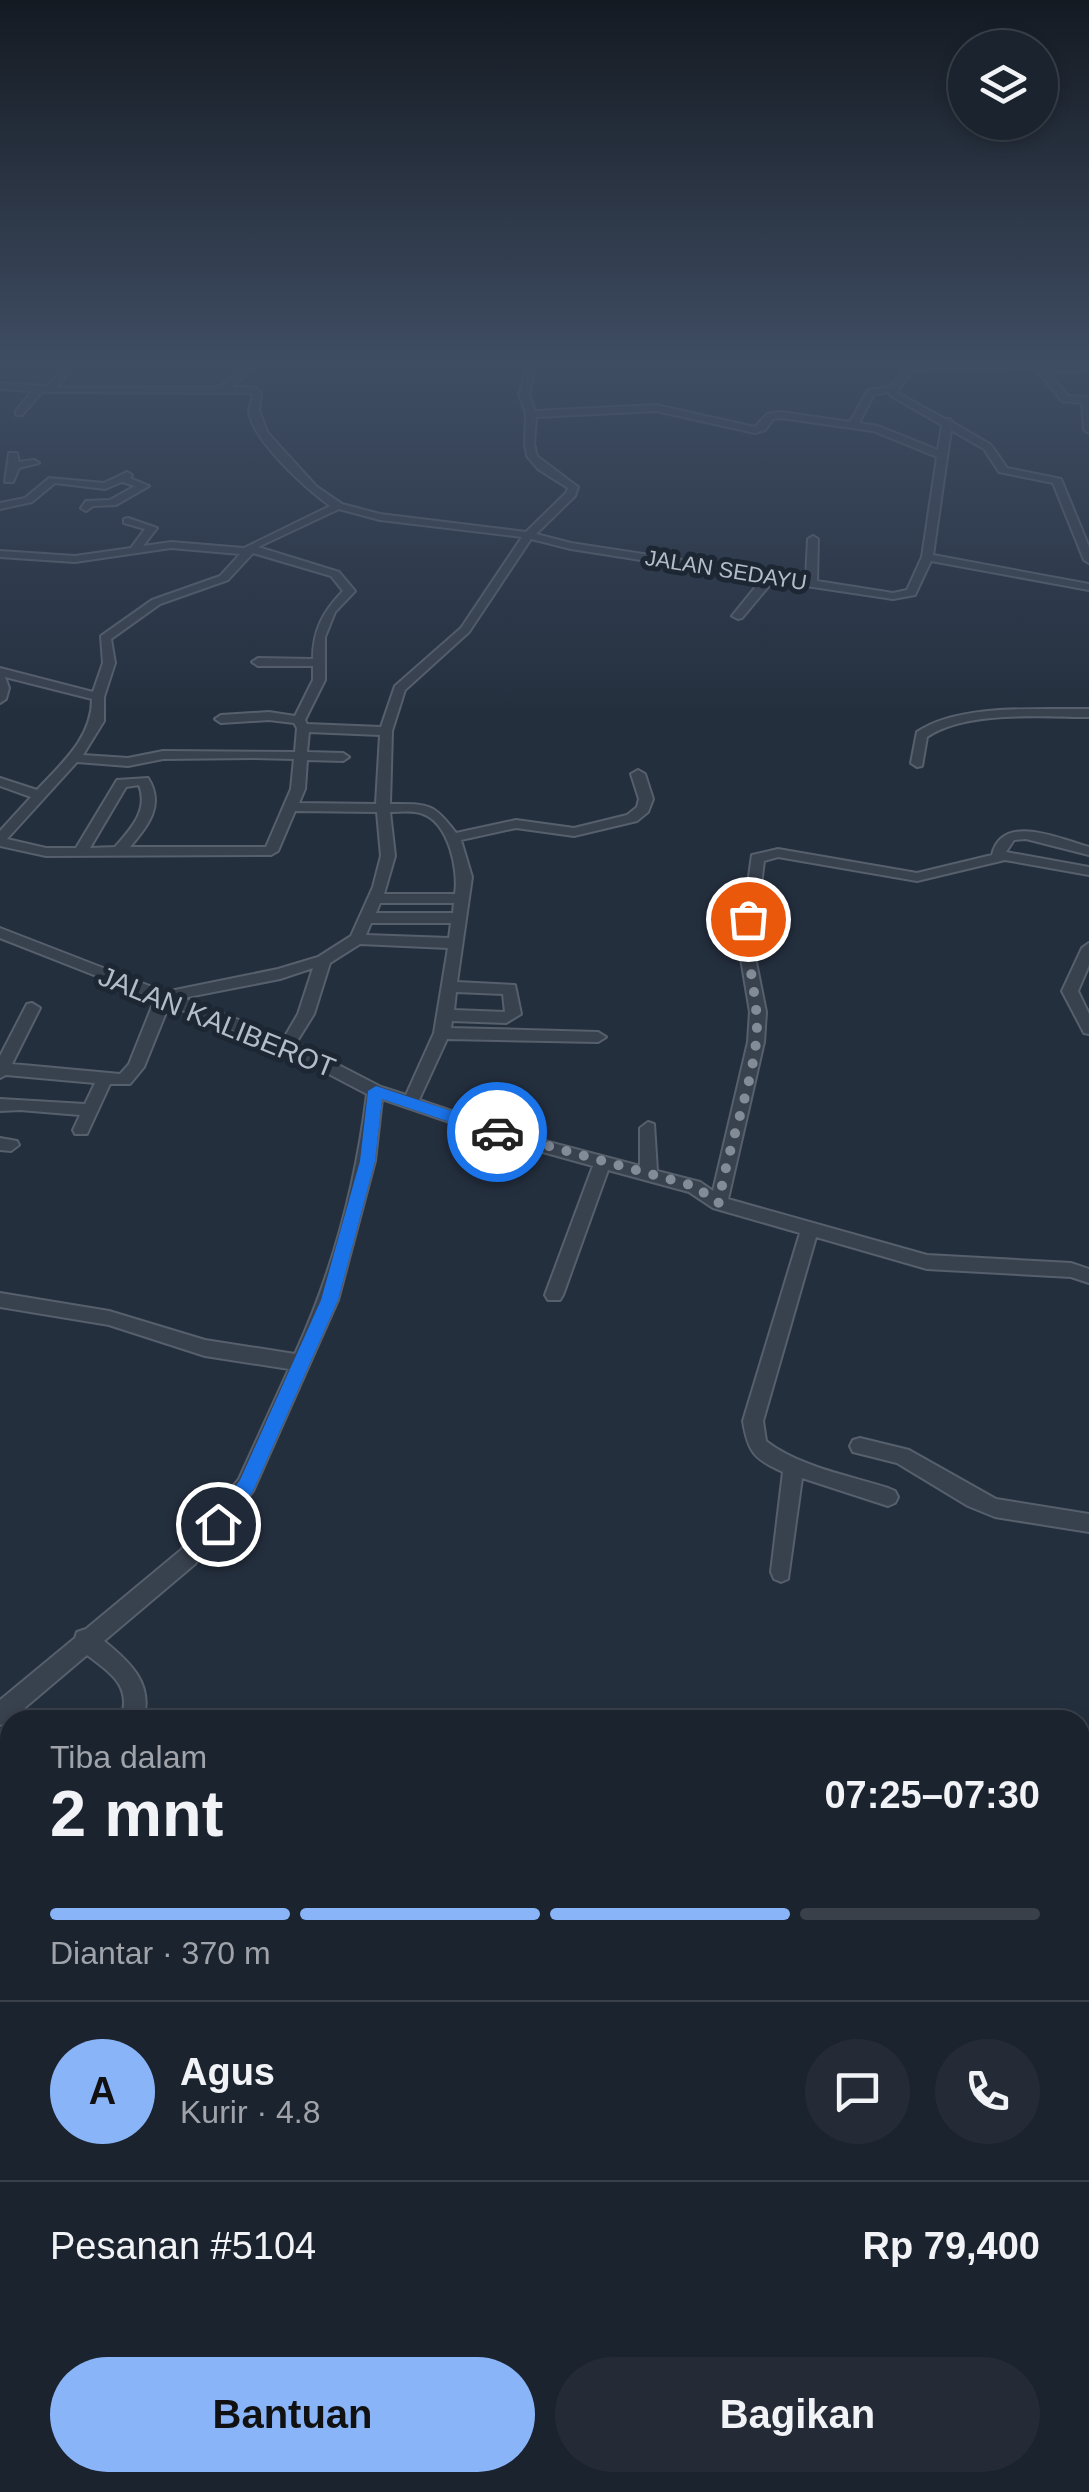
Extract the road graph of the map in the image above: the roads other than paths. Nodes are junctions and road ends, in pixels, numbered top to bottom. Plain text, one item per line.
1 (50, 482) edge
2 (73, 482) edge
3 (112, 482) edge
4 (137, 482) edge
5 (306, 482) edge
6 (566, 482) edge
7 (935, 482) edge
8 (1058, 482) edge
9 (105, 486) junction
10 (0, 506) edge
11 (338, 506) junction
12 (128, 521) dead end
13 (528, 536) junction
14 (813, 540) dead end
15 (134, 549) junction
16 (248, 550) junction
17 (0, 554) edge
18 (927, 557) junction
19 (1089, 560) edge
20 (770, 577) junction
21 (811, 582) junction
22 (1089, 587) edge
23 (738, 616) dead end
24 (258, 662) dead end
25 (320, 663) junction
26 (0, 675) edge
27 (98, 697) junction
28 (0, 698) edge
29 (1089, 713) edge
30 (221, 719) dead end
31 (301, 724) junction
32 (386, 731) junction
33 (300, 756) junction
34 (74, 758) junction
35 (344, 758) dead end
36 (917, 763) dead end
37 (638, 774) dead end
38 (0, 782) edge
39 (38, 794) junction
40 (383, 806) junction
41 (288, 807) junction
42 (453, 838) junction
43 (0, 840) edge
44 (119, 850) junction
45 (1089, 851) edge
46 (80, 852) junction
47 (998, 858) junction
48 (1089, 871) edge
49 (376, 898) junction
50 (462, 899) junction
51 (366, 918) junction
52 (458, 918) junction
53 (0, 932) edge
54 (358, 940) junction
55 (452, 942) junction
56 (1089, 948) edge
57 (323, 960) junction
58 (448, 987) junction
59 (164, 996) junction
60 (32, 1008) dead end
61 (444, 1015) junction
62 (1089, 1029) edge
63 (442, 1033) junction
64 (598, 1037) dead end
65 (287, 1045) junction
66 (0, 1070) edge
67 (104, 1080) junction
68 (376, 1091) junction
69 (410, 1103) junction
70 (13, 1106) edge
71 (90, 1110) junction
72 (648, 1128) dead end
73 (81, 1130) dead end
74 (603, 1162) junction
75 (649, 1174) junction
76 (719, 1203) junction
77 (809, 1231) junction
78 (1089, 1276) edge
79 (554, 1294) dead end
80 (0, 1300) edge
81 (301, 1363) junction
82 (860, 1446) dead end
83 (793, 1466) junction
84 (888, 1496) dead end
85 (1089, 1523) edge
86 (781, 1572) dead end
87 (85, 1639) junction
88 (5, 1710) edge
89 (136, 1710) edge

1 - 10 street
2 - 9 street
3 - 9 street
4 - 9 street
5 - 11 street
6 - 13 street
7 - 18 street, JALAN SEDAYU
8 - 19 street
11 - 13 street, JALAN SEDAYU
11 - 16 street
12 - 15 street
13 - 20 street, JALAN SEDAYU
13 - 32 street
14 - 21 street
15 - 16 street
15 - 17 street
16 - 25 street
16 - 27 street
18 - 21 street, JALAN SEDAYU
18 - 22 street
20 - 21 street, JALAN SEDAYU
20 - 23 street
24 - 25 street
25 - 31 street
26 - 27 street
26 - 28 street
27 - 34 street
29 - 36 street
30 - 31 street
31 - 32 street
31 - 33 street
32 - 40 street
33 - 34 street
33 - 35 street
33 - 41 street
34 - 39 street
37 - 42 street
38 - 39 street
39 - 43 street
40 - 41 street
40 - 42 street
40 - 49 street
41 - 44 street
42 - 50 street
43 - 46 street
44 - 46 street
44 - 46 street
45 - 47 street
47 - 48 street
47 - 76 street
49 - 50 street
49 - 51 street
50 - 52 street
51 - 52 street
51 - 54 street
52 - 55 street
53 - 59 street, JALAN KALIBEROT
54 - 55 street
54 - 57 street
55 - 58 street
56 - 62 street
57 - 59 street
57 - 65 street
58 - 61 street
58 - 61 street
59 - 65 street, JALAN KALIBEROT
59 - 67 street
60 - 66 street
61 - 63 street
63 - 64 street
63 - 69 street
65 - 68 street, JALAN KALIBEROT
66 - 67 street
67 - 71 street
68 - 69 street, JALAN KALIBEROT
68 - 81 street
69 - 74 street, JALAN KALIBEROT
70 - 71 street
71 - 73 street
72 - 75 street
74 - 75 street, JALAN KALIBEROT
74 - 79 street
75 - 76 street, JALAN KALIBEROT
76 - 77 street, JALAN KALIBEROT
77 - 78 street, JALAN KALIBEROT
77 - 83 street
80 - 81 street
81 - 87 street
82 - 85 street
83 - 84 street
83 - 86 street
87 - 88 street
87 - 89 street

